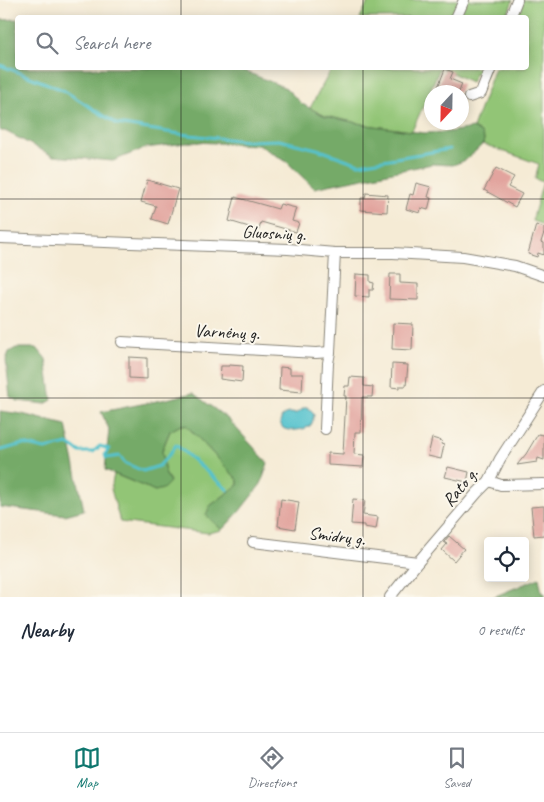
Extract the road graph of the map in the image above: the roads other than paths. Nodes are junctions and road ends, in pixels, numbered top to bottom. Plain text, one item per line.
1 (464, 0) edge
2 (517, 0) edge
3 (457, 15) edge
4 (511, 15) edge
5 (490, 70) edge
6 (469, 97) dead end
7 (0, 238) edge
8 (335, 253) junction
9 (544, 276) edge
10 (122, 342) dead end
11 (330, 352) junction
12 (544, 391) edge
13 (325, 429) dead end
14 (489, 481) junction
15 (544, 484) edge
16 (253, 542) dead end
17 (418, 562) junction
18 (390, 597) edge

1 - 3 street
2 - 4 street
5 - 6 street
7 - 8 street, Gluosnių g.
8 - 9 street, Gluosnių g.
8 - 11 street
10 - 11 street, Varnėnų g.
11 - 13 street
12 - 14 street, Rato g.
14 - 15 street
14 - 17 street, Rato g.
16 - 17 street, Smidrų g.
17 - 18 street, Rato g.

